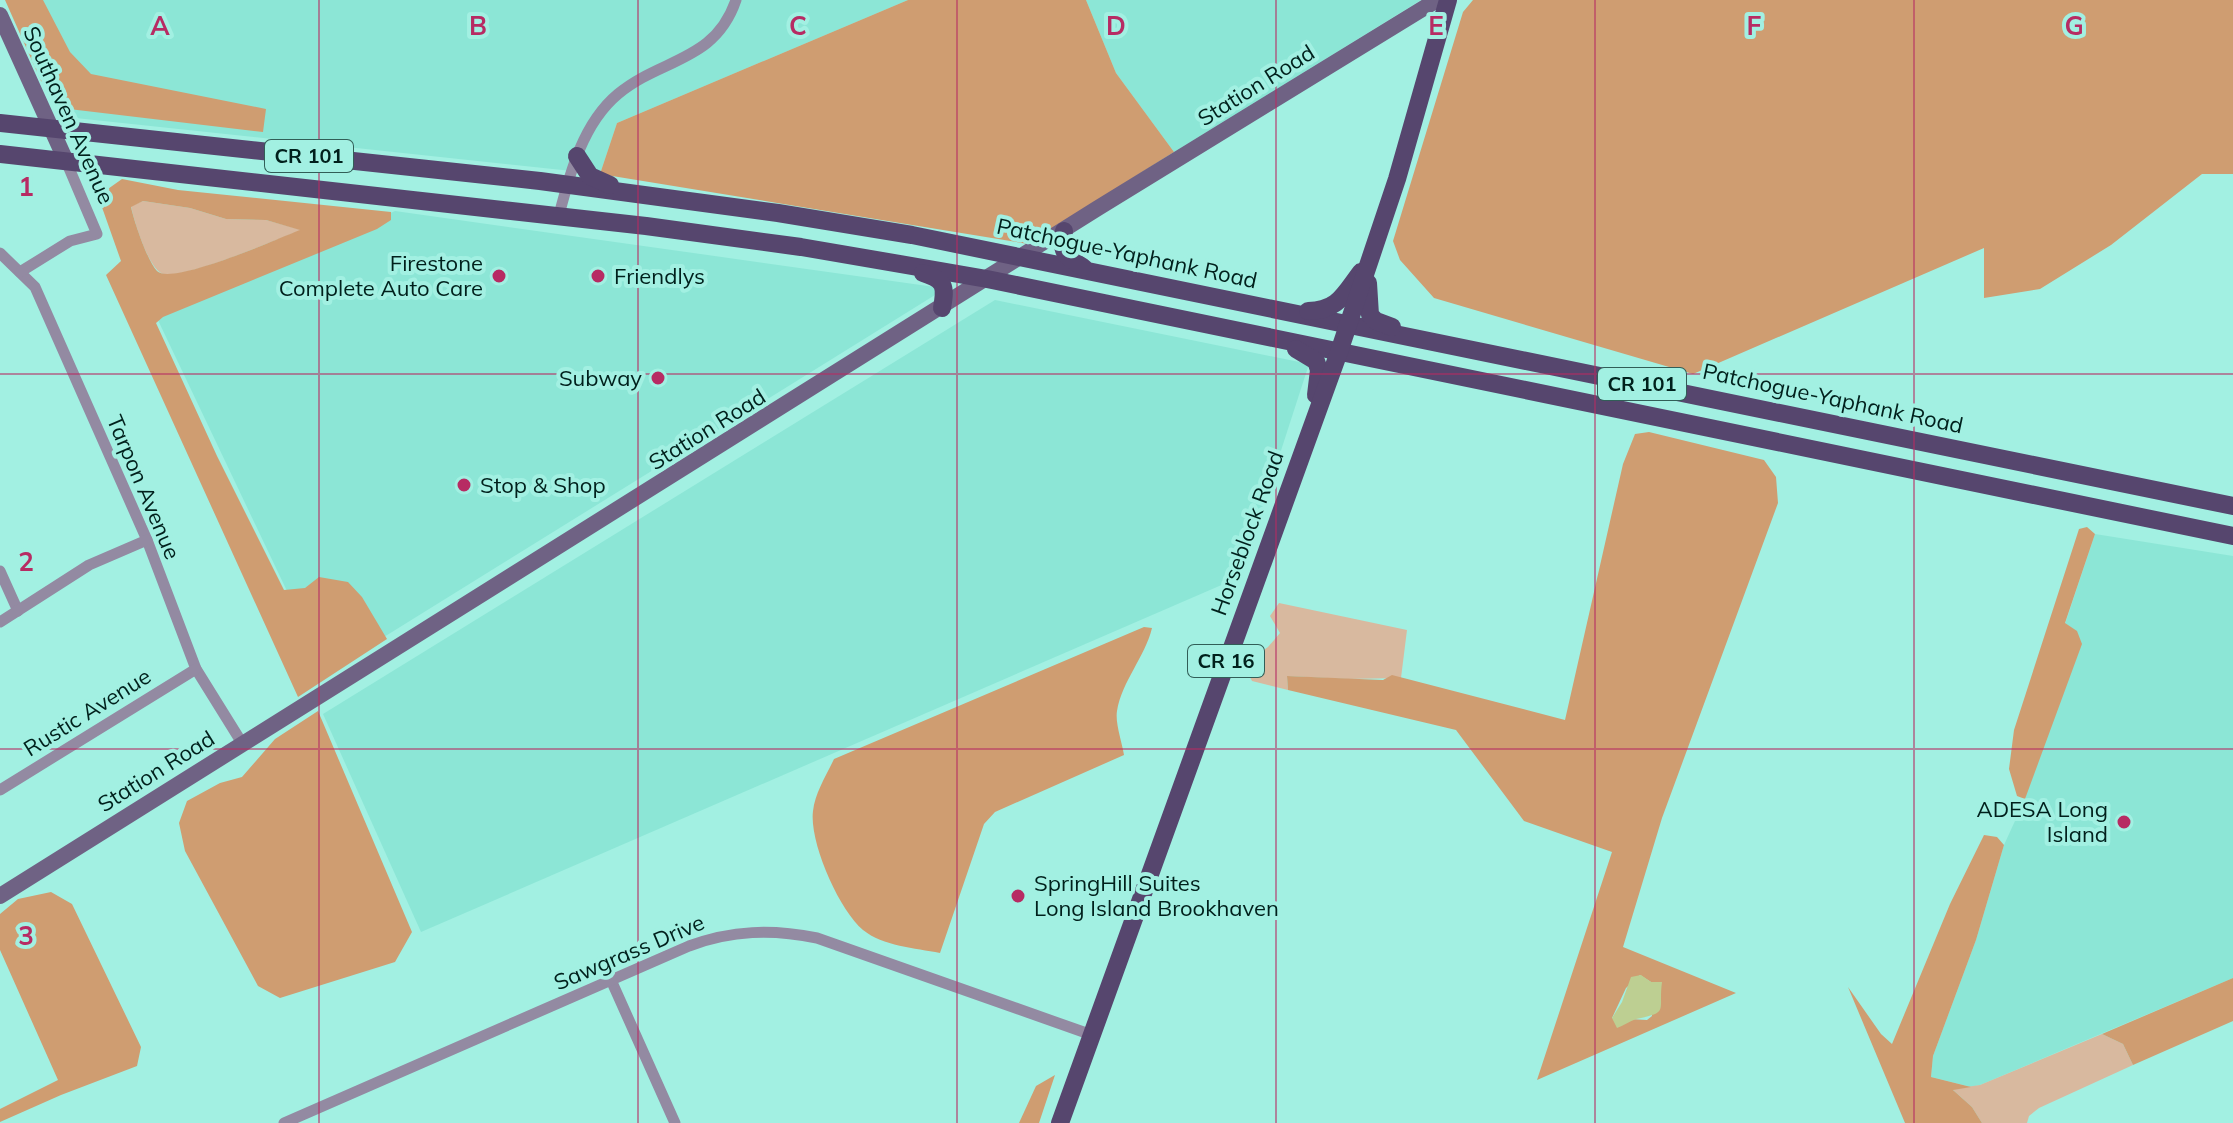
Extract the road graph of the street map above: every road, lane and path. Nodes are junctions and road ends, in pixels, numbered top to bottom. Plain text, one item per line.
1 (736, 0) edge
2 (1437, 0) edge
3 (1448, 0) edge
4 (0, 15) edge
5 (0, 123) edge
6 (51, 127) junction
7 (0, 154) edge
8 (577, 156) junction
9 (66, 161) junction
10 (566, 185) junction
11 (648, 195) junction
12 (559, 215) junction
13 (1064, 231) junction
14 (0, 253) edge
15 (1022, 257) junction
16 (886, 261) junction
17 (1369, 264) junction
18 (1088, 271) junction
19 (20, 272) junction
20 (987, 279) junction
21 (942, 308) junction
22 (1292, 312) junction
23 (1348, 324) junction
24 (1263, 337) junction
25 (1421, 339) junction
26 (1339, 352) junction
27 (1377, 360) junction
28 (1819, 420) junction
29 (1311, 429) junction
30 (1812, 449) junction
31 (2085, 475) junction
32 (2077, 504) junction
33 (2233, 506) edge
34 (2233, 536) edge
35 (147, 540) junction
36 (0, 571) edge
37 (18, 611) junction
38 (0, 622) edge
39 (196, 669) junction
40 (242, 743) junction
41 (0, 790) edge
42 (0, 896) edge
43 (611, 980) junction
44 (1092, 1035) junction
45 (284, 1123) edge
46 (675, 1123) edge
47 (1060, 1123) edge

1 - 8 street
2 - 13 main road, Station Road
3 - 17 main road, Horseblock Road / CR 16
4 - 6 main road, Southaven Avenue
5 - 6 main road, Patchogue-Yaphank Road / CR 101
6 - 9 main road, Southaven Avenue
6 - 10 main road, Patchogue-Yaphank Road / CR 101
7 - 9 main road, CR 101
8 - 10 street
8 - 11 main road
9 - 12 main road, CR 101
9 - 19 street, Southaven Avenue
10 - 11 main road, Patchogue-Yaphank Road / CR 101
10 - 12 street
11 - 15 main road, Patchogue-Yaphank Road / CR 101
12 - 16 main road, CR 101
13 - 15 main road, Station Road
13 - 18 main road
14 - 19 street, Tarpon Avenue
15 - 18 main road, Patchogue-Yaphank Road / CR 101
15 - 20 main road, Station Road
16 - 20 main road, CR 101
16 - 21 main road
17 - 22 main road
17 - 23 main road, Horseblock Road / CR 16
17 - 25 main road
18 - 22 main road, Patchogue-Yaphank Road / CR 101
19 - 35 street, Tarpon Avenue
20 - 21 main road, Station Road
20 - 24 main road, CR 101
21 - 40 main road, Station Road
22 - 23 main road, Patchogue-Yaphank Road / CR 101
23 - 25 main road, Patchogue-Yaphank Road / CR 101
23 - 26 main road, Horseblock Road / CR 16
24 - 26 main road, CR 101
24 - 29 main road
25 - 28 main road, Patchogue-Yaphank Road / CR 101
26 - 27 main road, CR 101
26 - 29 main road, Horseblock Road / CR 16
27 - 29 main road
27 - 30 main road, CR 101
28 - 30 main road
28 - 31 main road, Patchogue-Yaphank Road / CR 101
29 - 44 main road, Horseblock Road / CR 16
30 - 32 main road, CR 101
31 - 32 main road
31 - 33 main road, Patchogue-Yaphank Road / CR 101
32 - 34 main road, CR 101
35 - 37 street
35 - 39 street, Tarpon Avenue
36 - 37 street
37 - 38 street
39 - 40 street, Tarpon Avenue
39 - 41 street, Rustic Avenue
40 - 42 main road, Station Road
43 - 44 street, Sawgrass Drive
43 - 45 street, Sawgrass Drive
43 - 46 street
44 - 47 main road, Horseblock Road / CR 16

